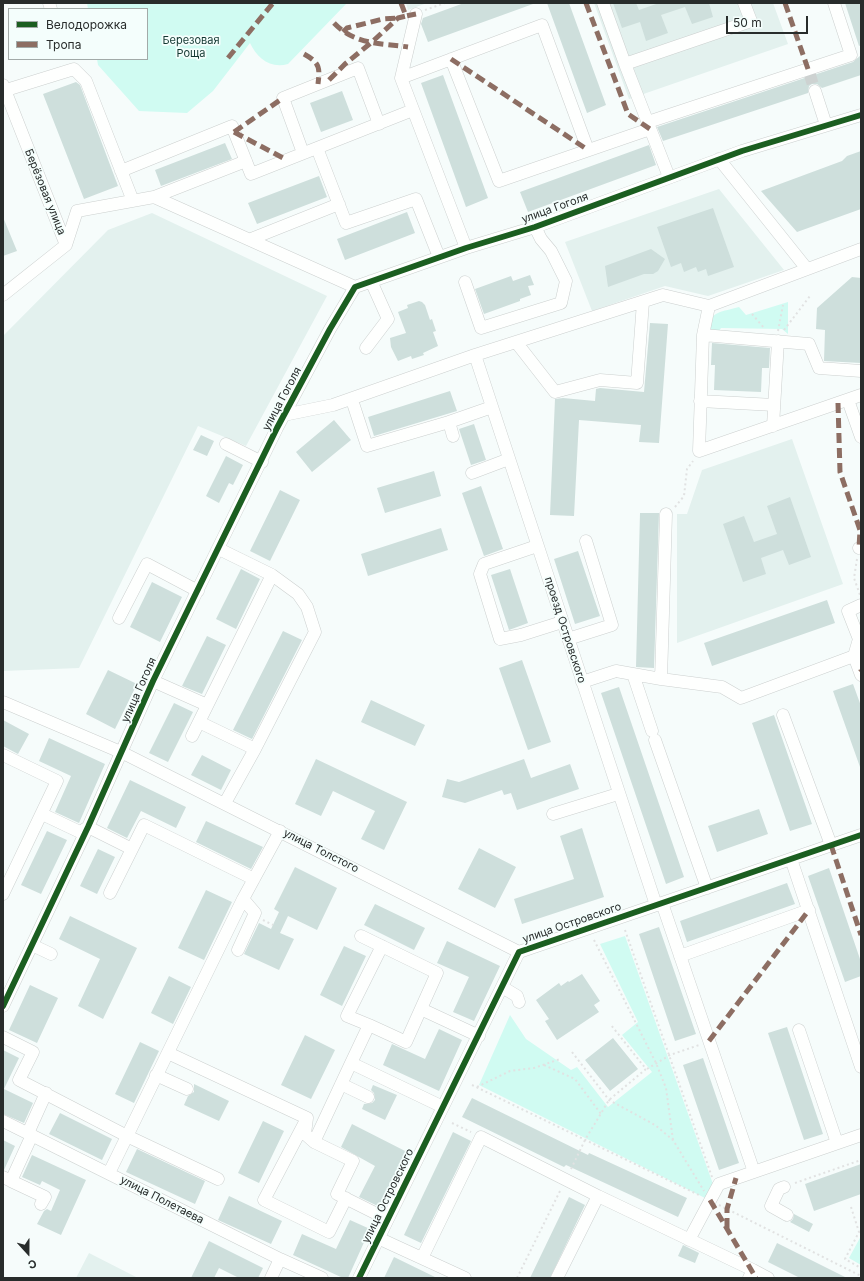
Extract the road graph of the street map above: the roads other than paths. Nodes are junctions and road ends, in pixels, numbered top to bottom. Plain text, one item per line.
1 (603, 3) edge
2 (744, 3) edge
3 (834, 3) edge
4 (416, 14) road end
5 (452, 59) junction
6 (72, 64) edge
7 (625, 64) junction
8 (401, 78) junction
9 (4, 89) edge
10 (815, 91) tunnel mouth
11 (413, 110) junction
12 (861, 115) edge
13 (379, 124) junction
14 (826, 125) junction
15 (649, 126) junction
16 (317, 148) junction
17 (588, 150) junction
18 (303, 153) junction
19 (719, 159) junction
20 (246, 161) junction
21 (121, 171) junction
22 (669, 177) junction
23 (154, 197) junction
24 (132, 201) junction
25 (339, 204) junction
26 (534, 227) junction
27 (251, 239) junction
28 (66, 245) junction
29 (466, 248) junction
30 (861, 249) edge
31 (439, 257) junction
32 (807, 269) junction
33 (371, 281) junction
34 (465, 282) dead end
35 (355, 287) junction
36 (3, 295) edge
37 (643, 302) junction
38 (709, 306) junction
39 (703, 335) junction
40 (776, 341) junction
41 (516, 342) junction
42 (366, 348) dead end
43 (475, 354) junction
44 (861, 371) edge
45 (861, 395) edge
46 (352, 400) junction
47 (848, 400) junction
48 (700, 401) junction
49 (774, 405) junction
50 (492, 407) junction
51 (284, 415) junction
52 (449, 422) junction
53 (772, 426) junction
54 (453, 436) dead end
55 (861, 437) edge
56 (226, 444) dead end
57 (509, 459) junction
58 (262, 462) junction
59 (472, 473) dead end
60 (666, 514) road end
61 (586, 541) dead end
62 (537, 546) junction
63 (219, 549) junction
64 (272, 575) junction
65 (198, 591) junction
66 (861, 606) edge
67 (119, 618) dead end
68 (562, 622) junction
69 (568, 639) junction
70 (854, 656) junction
71 (633, 674) junction
72 (861, 675) edge
73 (661, 679) junction
74 (153, 681) junction
75 (582, 682) junction
76 (3, 702) edge
77 (207, 705) junction
78 (784, 715) dead end
79 (199, 722) junction
80 (192, 736) dead end
81 (255, 749) junction
82 (122, 753) junction
83 (3, 755) edge
84 (618, 794) junction
85 (224, 803) junction
86 (42, 814) junction
87 (553, 814) dead end
88 (88, 827) junction
89 (280, 831) junction
90 (861, 835) edge
91 (830, 845) junction
92 (132, 849) junction
93 (791, 859) junction
94 (254, 879) junction
95 (707, 888) junction
96 (110, 893) dead end
97 (3, 894) edge
98 (243, 899) junction
99 (659, 904) junction
100 (809, 910) junction
101 (361, 936) dead end
102 (32, 944) junction
103 (382, 946) junction
104 (238, 950) dead end
105 (519, 952) junction
106 (51, 954) dead end
107 (680, 956) junction
108 (502, 987) junction
109 (519, 1002) dead end
110 (3, 1006) edge
111 (421, 1009) junction
112 (369, 1025) junction
113 (799, 1030) dead end
114 (479, 1036) junction
115 (3, 1037) edge
116 (168, 1053) junction
117 (351, 1063) junction
118 (861, 1067) edge
119 (156, 1075) junction
120 (341, 1084) junction
121 (187, 1089) dead end
122 (46, 1093) junction
123 (368, 1097) dead end
124 (443, 1107) junction
125 (307, 1118) junction
126 (3, 1121) edge
127 (30, 1134) junction
128 (861, 1134) edge
129 (127, 1136) junction
130 (314, 1142) junction
131 (837, 1143) junction
132 (754, 1172) junction
133 (109, 1173) junction
134 (7, 1179) edge
135 (218, 1179) dead end
136 (784, 1187) road end
137 (598, 1196) junction
138 (346, 1198) junction
139 (41, 1204) dead end
140 (787, 1215) dead end
141 (387, 1219) junction
142 (378, 1238) junction
143 (689, 1240) junction
144 (422, 1258) junction
145 (280, 1259) junction
146 (751, 1274) edge
147 (271, 1278) edge
148 (322, 1278) edge
149 (359, 1278) edge
150 (465, 1278) edge
151 (557, 1278) edge
152 (768, 1278) edge

1 - 7 street
2 - 7 street
3 - 15 street
4 - 8 street
5 - 8 street
5 - 17 street
5 - 17 street
6 - 9 street
6 - 21 street
7 - 15 street
8 - 11 street
9 - 28 street, Берёзовая улица
10 - 14 street
11 - 13 street
11 - 29 street
12 - 14 street, улица Гоголя
13 - 16 street
13 - 18 street
14 - 19 street, улица Гоголя
15 - 17 street
15 - 22 street
16 - 18 street
16 - 25 street
18 - 20 street
19 - 22 street, улица Гоголя
19 - 32 street
20 - 21 street
20 - 23 street
21 - 24 street
22 - 26 street, улица Гоголя
23 - 24 street
23 - 27 street
24 - 28 street
25 - 27 street
25 - 31 street
26 - 29 street, улица Гоголя
26 - 34 street
27 - 35 street
28 - 36 street, Берёзовая улица
29 - 31 street, улица Гоголя
30 - 32 street
31 - 33 street, улица Гоголя
32 - 38 street
33 - 35 street, улица Гоголя
33 - 42 street
35 - 51 street, улица Гоголя
37 - 38 street, улица Гоголя
37 - 41 street, улица Гоголя
37 - 41 street
38 - 39 street
39 - 40 street
39 - 48 street
40 - 44 street
40 - 49 street
41 - 43 street, улица Гоголя
43 - 46 street, улица Гоголя
43 - 50 street, проезд Островского
45 - 47 street
46 - 51 street, улица Гоголя
46 - 52 street
47 - 53 street
47 - 55 street
48 - 49 street
48 - 53 street
49 - 53 street
50 - 52 street
50 - 57 street, проезд Островского
51 - 58 street, улица Гоголя
52 - 54 street
56 - 58 street
57 - 59 street
57 - 62 street, проезд Островского
58 - 63 street, улица Гоголя
60 - 73 street
61 - 69 street
62 - 68 street, проезд Островского
62 - 68 street
63 - 64 street
63 - 65 street, улица Гоголя
64 - 77 street
64 - 81 street
65 - 67 street
65 - 74 street, улица Гоголя
66 - 70 street
68 - 69 street, проезд Островского
69 - 75 street, проезд Островского
70 - 72 street
70 - 73 street
71 - 73 street
71 - 75 street
71 - 95 street
74 - 77 street
74 - 82 street, улица Гоголя
75 - 84 street, проезд Островского
76 - 82 street, улица Толстого
77 - 79 street
78 - 91 street
79 - 80 street
79 - 81 street
81 - 85 street
82 - 85 street, улица Толстого
82 - 88 street, улица Гоголя
83 - 86 street
84 - 87 street
84 - 99 street, проезд Островского
85 - 89 street, улица Толстого
86 - 88 street
86 - 97 street
88 - 92 street
88 - 102 street, улица Гоголя
89 - 94 street
89 - 105 street, улица Толстого
90 - 91 street, улица Островского
91 - 93 street, улица Островского
92 - 94 street
92 - 96 street
93 - 95 street, улица Островского
93 - 100 street
94 - 98 street
95 - 99 street, улица Островского
98 - 104 street
98 - 116 street
99 - 105 street, улица Островского
99 - 107 street, проезд Островского
100 - 107 street
100 - 118 street
101 - 103 street
102 - 106 street
102 - 110 street, улица Гоголя
103 - 111 street
103 - 112 street
105 - 108 street, улица Островского
107 - 132 street, проезд Островского
108 - 109 street
108 - 114 street, улица Островского
111 - 112 street
111 - 114 street
112 - 117 street
113 - 131 street
114 - 124 street, улица Островского
115 - 122 street
116 - 119 street
116 - 125 street
117 - 120 street
117 - 124 street
119 - 121 street
119 - 129 street
120 - 123 street
120 - 130 street
122 - 127 street
122 - 129 street
124 - 141 street, улица Островского
125 - 130 street
125 - 138 street
126 - 127 street, улица Полетаева
127 - 133 street, улица Полетаева
127 - 134 street
128 - 131 street
129 - 133 street
129 - 135 street
130 - 138 street
131 - 132 street
132 - 143 street
133 - 145 street, улица Полетаева
134 - 139 street
136 - 140 street
137 - 143 street
137 - 144 street
137 - 151 street
138 - 141 street
141 - 142 street, улица Островского
142 - 144 street
142 - 149 street, улица Островского
143 - 146 street
144 - 150 street
145 - 147 street
145 - 148 street, улица Полетаева
146 - 152 street

